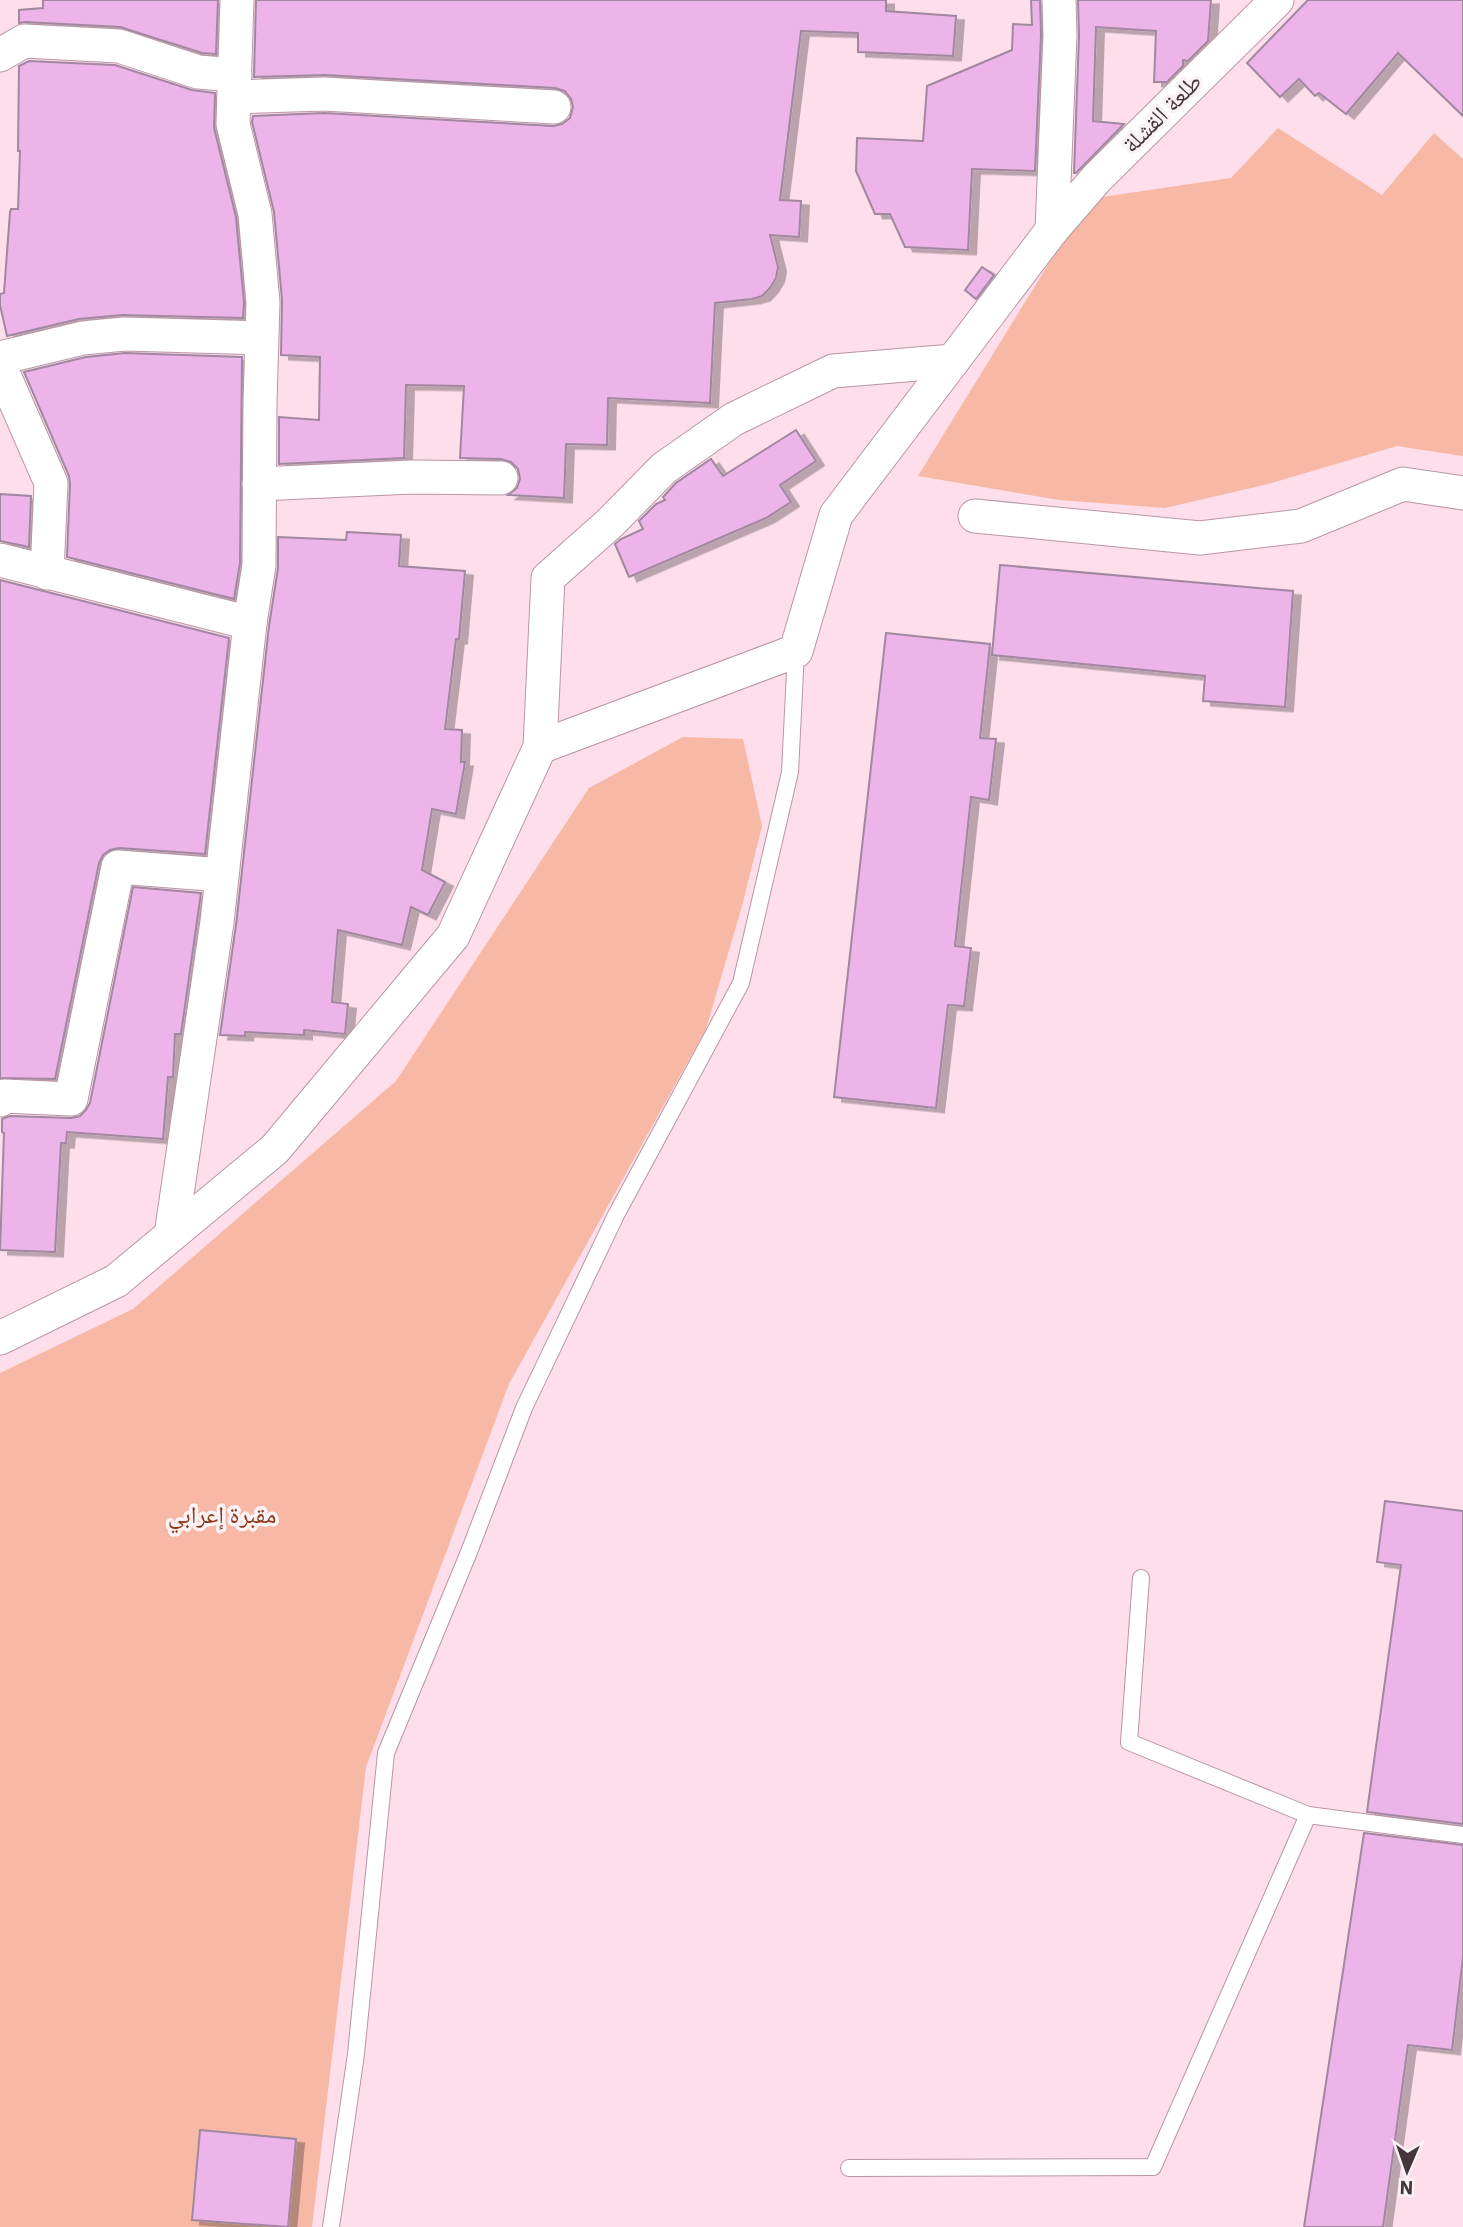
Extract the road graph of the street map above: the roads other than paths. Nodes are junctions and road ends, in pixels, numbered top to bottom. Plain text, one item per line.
1 (237, 0) edge
2 (1059, 0) edge
3 (1277, 0) edge
4 (0, 55) edge
5 (234, 86) junction
6 (554, 107) dead end
7 (1052, 230) junction
8 (261, 338) junction
9 (0, 358) edge
10 (953, 361) junction
11 (0, 366) edge
12 (502, 478) dead end
13 (259, 484) junction
14 (1463, 493) edge
15 (975, 516) dead end
16 (0, 560) edge
17 (47, 573) junction
18 (250, 623) junction
19 (796, 651) junction
20 (540, 747) junction
21 (222, 874) junction
22 (0, 1100) edge
23 (171, 1235) junction
24 (0, 1338) edge
25 (1141, 1578) dead end
26 (1308, 1815) junction
27 (1463, 1835) edge
28 (849, 2168) dead end
29 (331, 2227) edge

1 - 5 street
2 - 7 street
3 - 7 street, طلعة القشلة
4 - 5 street
5 - 6 street
5 - 8 street
7 - 10 street, طلعة القشلة
8 - 9 street
8 - 13 street
10 - 19 street, طلعة القشلة
10 - 20 street
11 - 17 street
12 - 13 street
13 - 18 street
14 - 15 street
16 - 17 street
17 - 18 street
18 - 21 street
19 - 20 street
19 - 29 lane
20 - 23 street
21 - 22 street
21 - 23 street
23 - 24 street
25 - 26 lane
26 - 27 lane
26 - 28 lane

